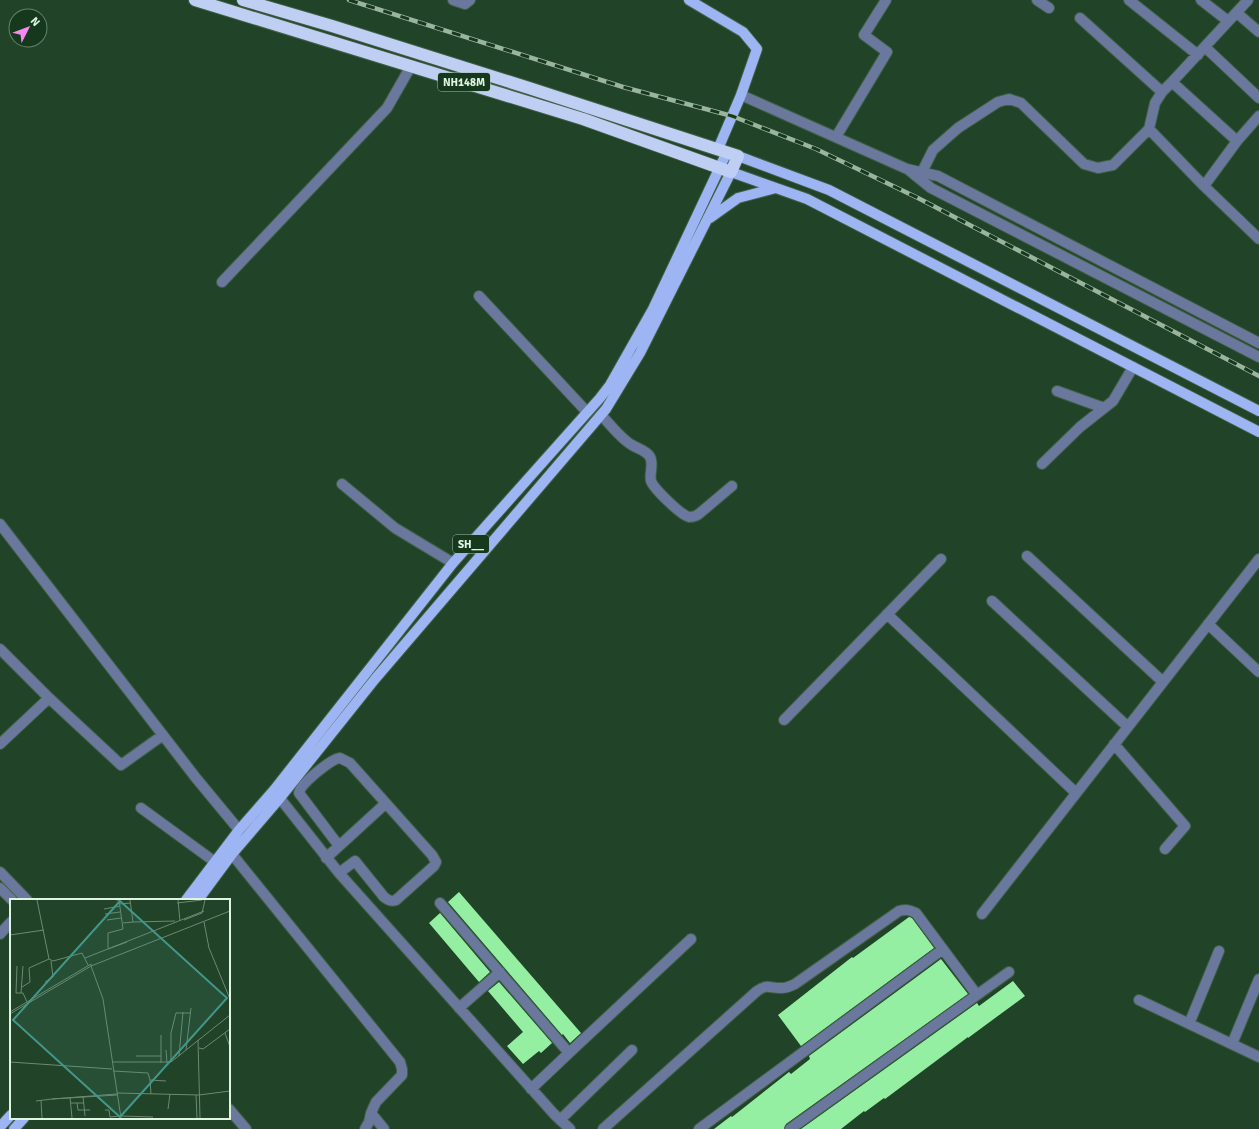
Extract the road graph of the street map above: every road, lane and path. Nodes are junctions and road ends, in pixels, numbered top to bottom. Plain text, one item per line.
1 (195, 0) edge
2 (243, 0) edge
3 (453, 0) edge
4 (470, 0) edge
5 (886, 0) edge
6 (1037, 0) edge
7 (1129, 0) edge
8 (1201, 0) edge
9 (1248, 0) edge
10 (693, 1) edge
11 (1049, 8) dead end
12 (1236, 13) junction
13 (1080, 18) dead end
14 (1228, 21) junction
15 (1259, 32) edge
16 (1201, 51) junction
17 (411, 66) junction
18 (1172, 82) junction
19 (1162, 92) junction
20 (741, 95) junction
21 (1259, 98) edge
22 (1259, 116) edge
23 (1149, 129) junction
24 (836, 137) junction
25 (1237, 141) junction
26 (728, 153) junction
27 (907, 169) junction
28 (726, 170) junction
29 (922, 172) junction
30 (1204, 186) junction
31 (776, 188) junction
32 (707, 220) junction
33 (1259, 239) edge
34 (222, 282) dead end
35 (479, 296) dead end
36 (1259, 343) edge
37 (1259, 358) edge
38 (1133, 367) junction
39 (1057, 391) dead end
40 (1104, 408) junction
41 (584, 409) junction
42 (1259, 411) edge
43 (602, 415) junction
44 (1259, 432) edge
45 (1042, 464) dead end
46 (342, 484) dead end
47 (732, 486) dead end
48 (0, 524) edge
49 (1027, 556) dead end
50 (942, 559) dead end
51 (1259, 559) edge
52 (453, 563) junction
53 (992, 601) dead end
54 (887, 614) junction
55 (1208, 624) junction
56 (0, 649) edge
57 (1259, 672) edge
58 (1163, 682) junction
59 (48, 698) junction
60 (784, 720) dead end
61 (1128, 726) junction
62 (163, 735) junction
63 (0, 744) edge
64 (1114, 744) junction
65 (1076, 793) junction
66 (277, 794) junction
67 (385, 804) junction
68 (141, 808) dead end
69 (239, 830) junction
70 (340, 846) junction
71 (1166, 849) dead end
72 (229, 850) junction
73 (326, 858) junction
74 (215, 862) junction
75 (0, 872) edge
76 (339, 873) junction
77 (0, 888) edge
78 (11, 899) edge
79 (26, 899) edge
80 (187, 899) edge
81 (199, 899) edge
82 (440, 903) dead end
83 (982, 914) dead end
84 (10, 923) edge
85 (0, 934) edge
86 (691, 940) dead end
87 (943, 949) junction
88 (1219, 950) dead end
89 (500, 972) junction
90 (1009, 972) dead end
91 (1259, 979) edge
92 (977, 995) junction
93 (1139, 1000) dead end
94 (459, 1008) junction
95 (1189, 1024) junction
96 (1232, 1044) junction
97 (632, 1050) dead end
98 (569, 1053) junction
99 (1259, 1057) edge
100 (531, 1089) junction
101 (230, 1110) edge
102 (371, 1114) junction
103 (23, 1119) edge
104 (560, 1120) junction
105 (14, 1129) edge
106 (246, 1129) edge
107 (365, 1129) edge
108 (384, 1129) edge
109 (570, 1129) edge
110 (603, 1129) edge
111 (699, 1129) edge
112 (790, 1129) edge

1 - 17 highway, NH148M
2 - 26 highway, NH148M
3 - 4 street
5 - 24 street
6 - 11 street
7 - 16 street
8 - 14 street
9 - 12 street
10 - 20 main road
12 - 14 street
12 - 15 street
13 - 19 street
14 - 16 street
16 - 18 street
16 - 21 street
17 - 28 highway, NH148M
17 - 34 street
18 - 19 street
18 - 25 street
19 - 23 street
20 - 24 street
20 - 26 main road
22 - 25 street
23 - 29 street
23 - 30 street
24 - 27 street
25 - 30 street
26 - 28 highway
26 - 42 main road
27 - 29 street
27 - 37 street
28 - 31 main road
28 - 32 main road, SH__
28 - 41 main road, SH__
29 - 36 street
30 - 33 street
31 - 32 main road
31 - 38 main road
32 - 43 main road, SH__
35 - 41 street
38 - 40 street
38 - 44 main road
39 - 40 street
40 - 45 street
41 - 52 main road, SH__
43 - 47 street
43 - 66 main road, SH__
46 - 52 street
48 - 62 street
49 - 58 street
50 - 54 street
51 - 55 street
52 - 66 main road, SH__
53 - 61 street
54 - 60 street
54 - 65 street
55 - 57 street
55 - 58 street
56 - 59 street
58 - 61 street
59 - 62 street
59 - 63 street
61 - 64 street
62 - 69 street
64 - 65 street
64 - 71 street
65 - 83 street
66 - 69 main road, SH__
66 - 72 main road, SH__
66 - 73 street
67 - 70 street
67 - 70 street
67 - 76 street
68 - 74 street
69 - 72 main road, SH__
70 - 73 street
72 - 74 main road, SH__
72 - 81 main road, SH__
72 - 102 street
73 - 76 street
74 - 80 main road, SH__
75 - 79 street
76 - 94 street
77 - 78 street
82 - 89 street
84 - 85 street
86 - 98 street
87 - 92 street
87 - 110 street
87 - 111 street
88 - 95 street
89 - 94 street
89 - 98 street
90 - 92 street
91 - 96 street
92 - 112 street
93 - 95 street
94 - 100 street
95 - 96 street
96 - 99 street
97 - 104 street
98 - 100 street
100 - 104 street
101 - 106 street
102 - 107 street
102 - 108 street
103 - 105 main road
104 - 109 street

